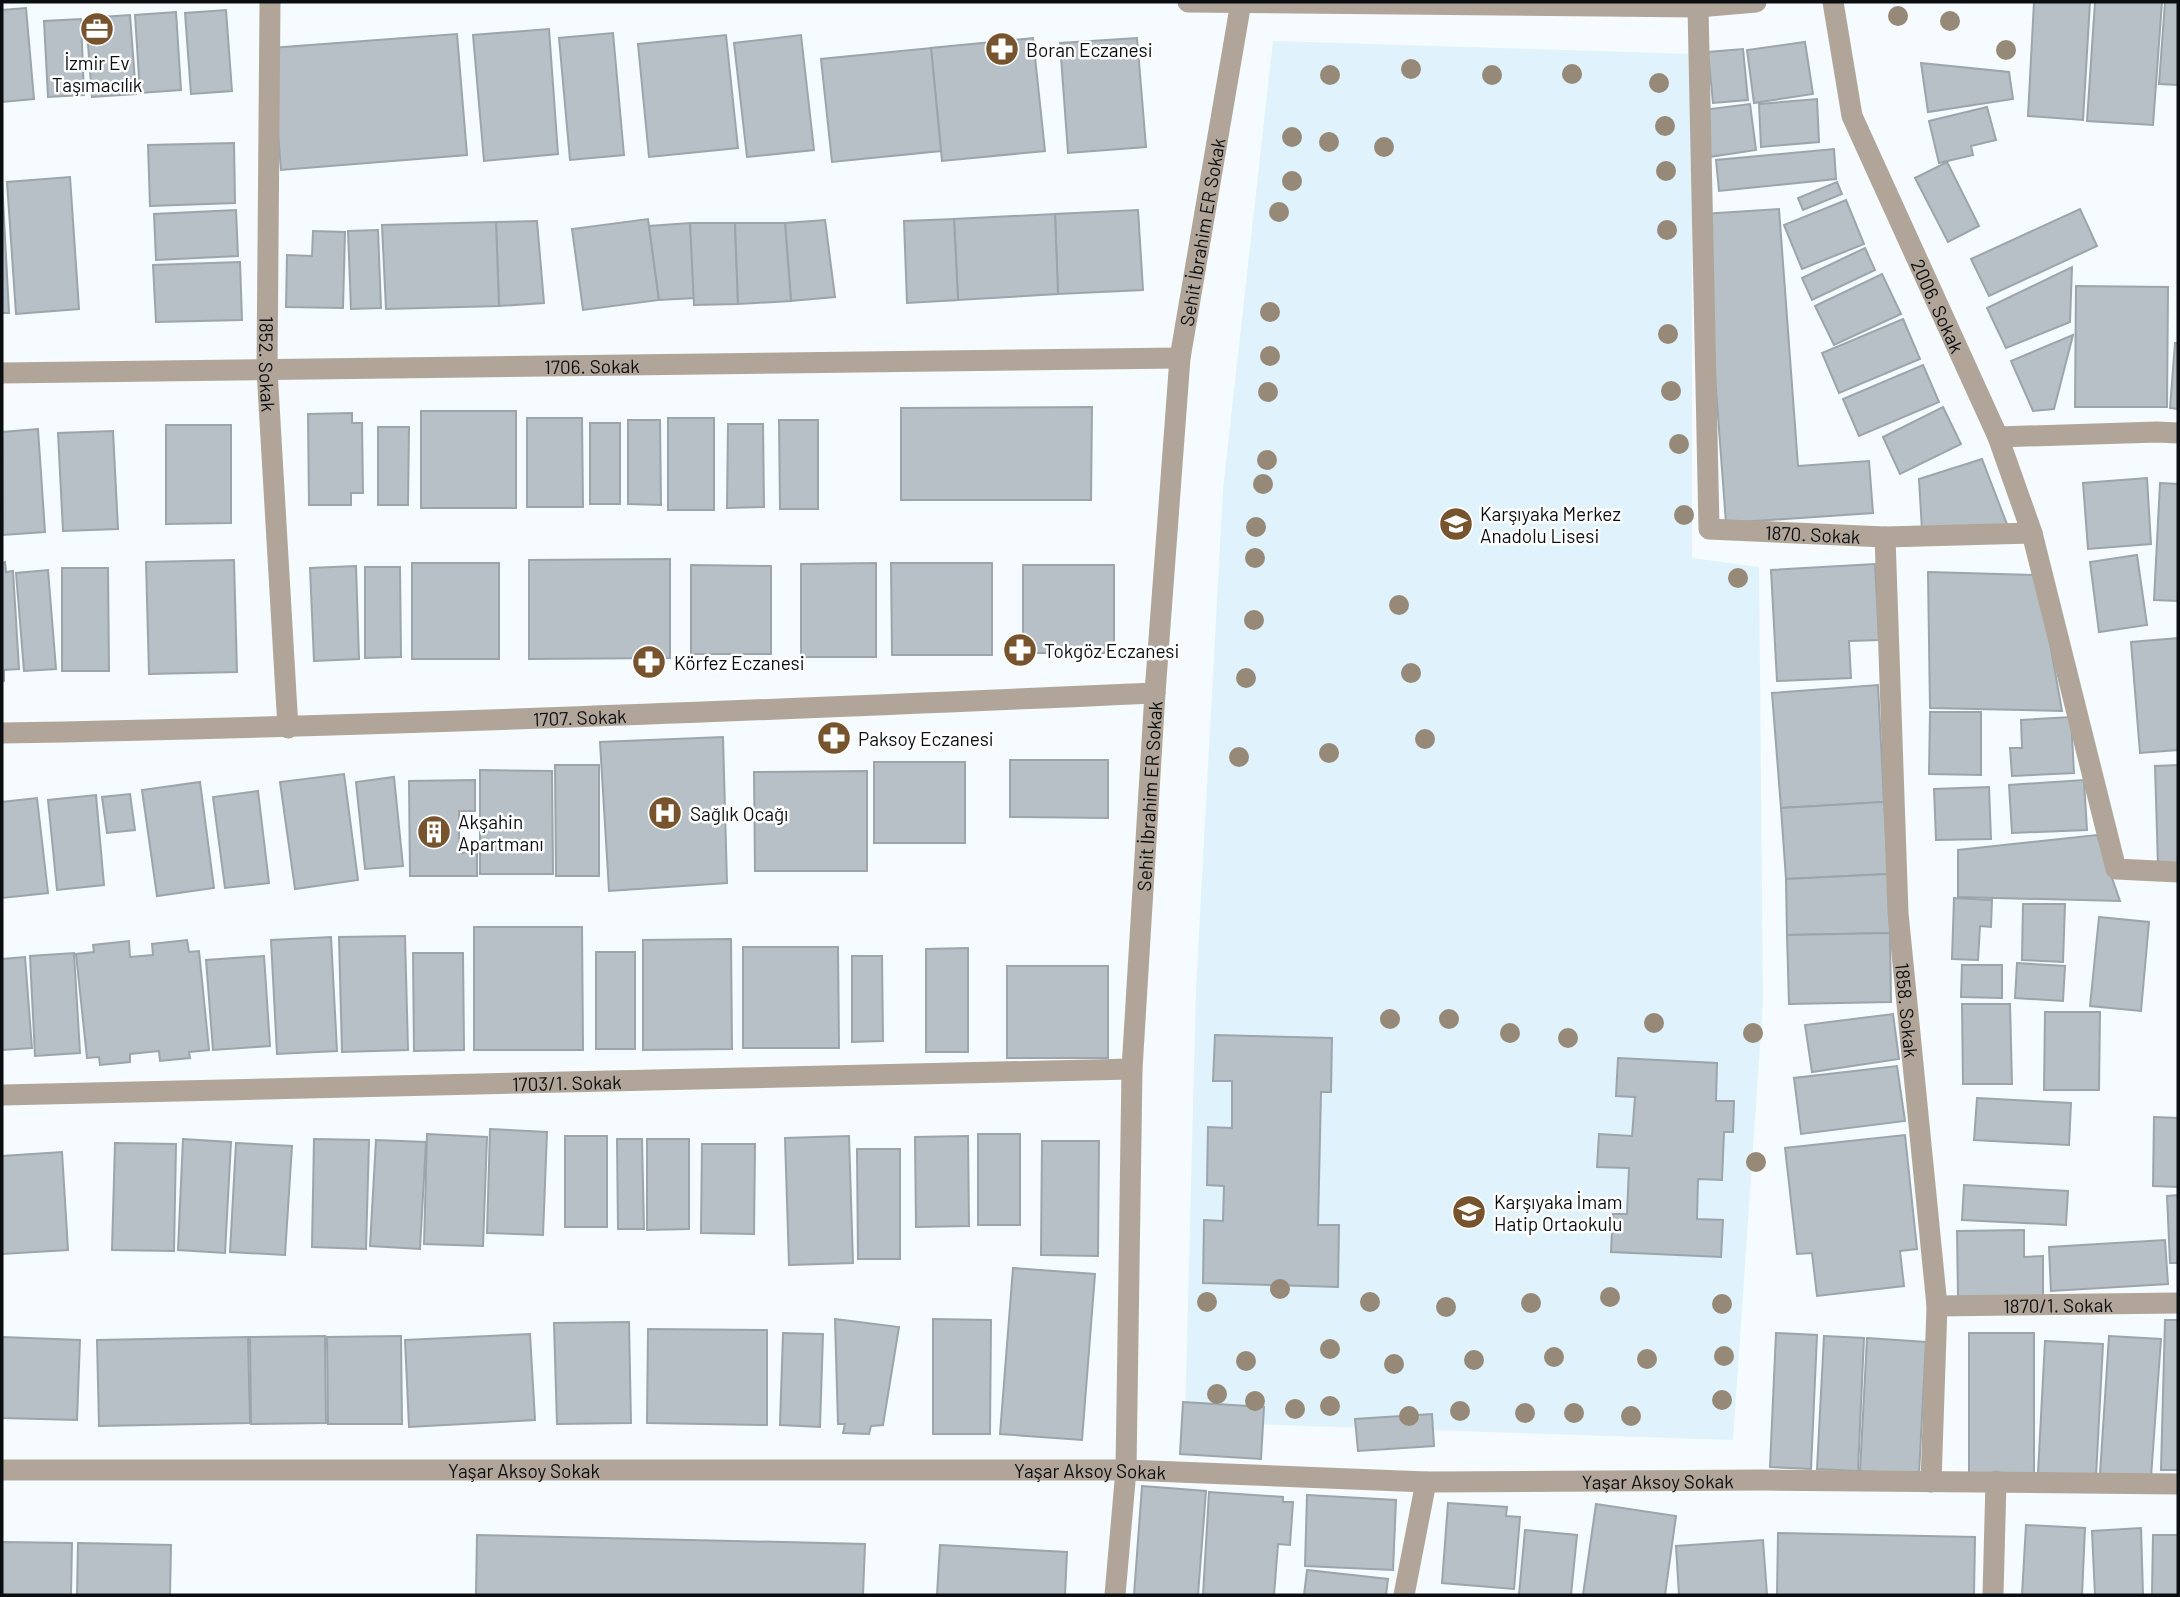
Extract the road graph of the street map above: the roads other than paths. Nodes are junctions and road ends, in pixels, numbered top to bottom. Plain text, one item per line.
1 (270, 2) edge
2 (1188, 2) edge
3 (1756, 2) edge
4 (1833, 2) edge
5 (1241, 3) edge
6 (1698, 7) junction
7 (1180, 358) junction
8 (267, 370) junction
9 (2, 373) edge
10 (2178, 433) edge
11 (1998, 437) junction
12 (2032, 533) junction
13 (1885, 537) junction
14 (1155, 693) junction
15 (288, 728) junction
16 (2, 733) edge
17 (2178, 872) edge
18 (1132, 1069) junction
19 (2, 1095) edge
20 (2178, 1303) edge
21 (1937, 1306) junction
22 (1126, 1470) junction
23 (2, 1471) edge
24 (1996, 1481) junction
25 (1426, 1482) junction
26 (1931, 1482) junction
27 (2178, 1484) edge
28 (1115, 1595) edge
29 (1404, 1595) edge
30 (1993, 1595) edge

1 - 8 street, 1852. Sokak
2 - 5 street
3 - 6 street
4 - 11 street, 2006. Sokak
5 - 6 street
5 - 7 street, Sehit İbrahim ER Sokak
6 - 13 street, 1870. Sokak
7 - 8 street, 1706. Sokak
7 - 14 street, Sehit İbrahim ER Sokak
8 - 9 street, 1706. Sokak
8 - 15 street, 1852. Sokak
10 - 11 street
11 - 12 street, 2006. Sokak
12 - 13 street, 1870. Sokak
12 - 17 street
13 - 21 street, 1858. Sokak
14 - 15 street, 1707. Sokak
14 - 18 street, Sehit İbrahim ER Sokak
15 - 16 street, 1707. Sokak
18 - 19 street, 1703/1. Sokak
18 - 22 street, Sehit İbrahim ER Sokak
20 - 21 street, 1870/1. Sokak
21 - 26 street, 1858. Sokak
22 - 23 street, Yaşar Aksoy Sokak
22 - 25 street, Yaşar Aksoy Sokak
22 - 28 street, Sehit İbrahim ER Sokak
24 - 26 street, Yaşar Aksoy Sokak
24 - 27 street, Yaşar Aksoy Sokak
24 - 30 street
25 - 26 street, Yaşar Aksoy Sokak
25 - 29 street

